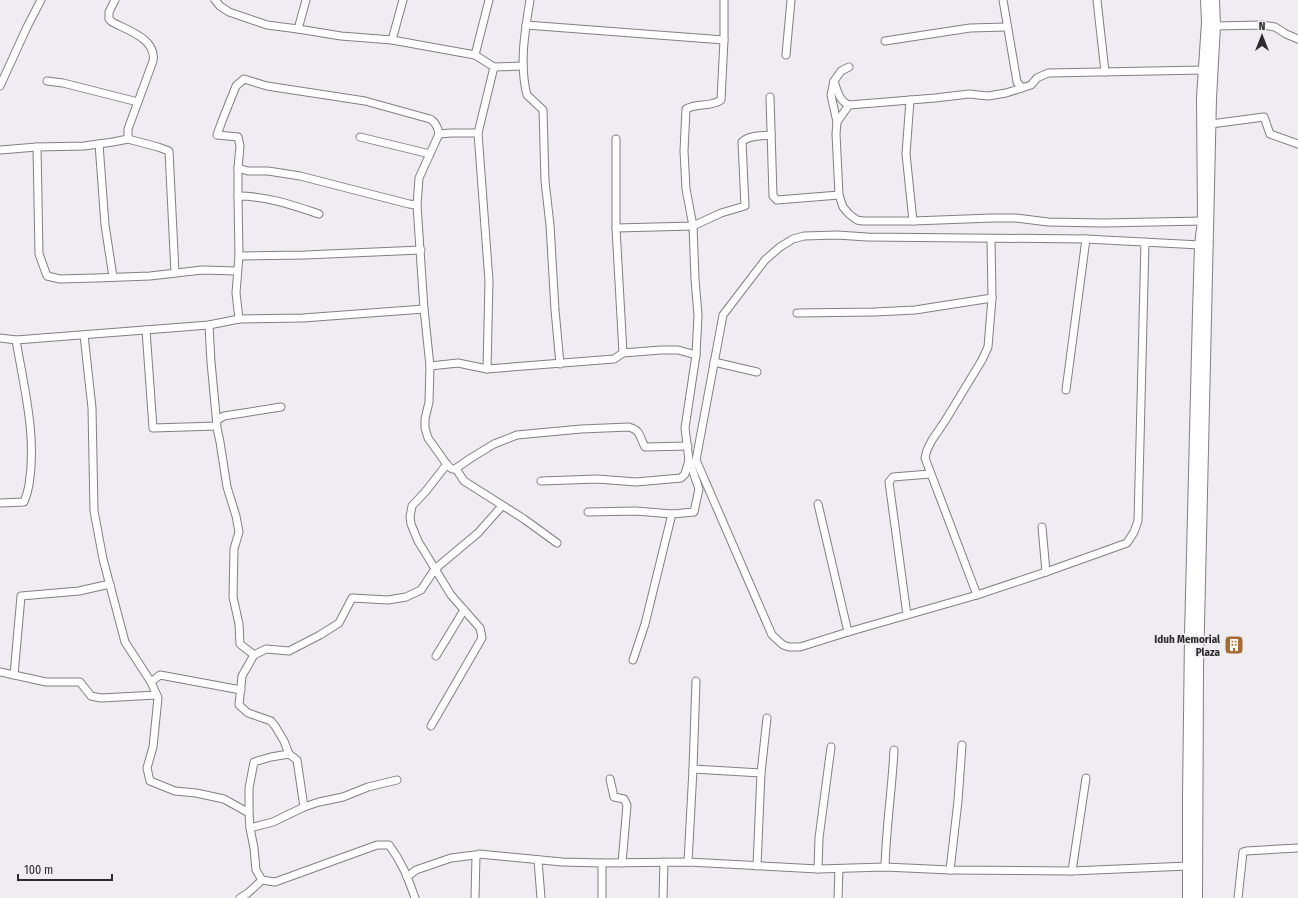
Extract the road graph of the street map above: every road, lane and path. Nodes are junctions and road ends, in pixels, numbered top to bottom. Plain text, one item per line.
1 (41, 0) edge
2 (115, 0) edge
3 (215, 0) edge
4 (306, 0) edge
5 (403, 0) edge
6 (489, 0) edge
7 (530, 0) edge
8 (724, 0) edge
9 (791, 0) edge
10 (1003, 0) edge
11 (1097, 0) edge
12 (1206, 0) edge
13 (1214, 0) edge
14 (526, 25) junction
15 (1215, 26) junction
16 (1007, 27) junction
17 (298, 28) junction
18 (1298, 39) edge
19 (392, 40) junction
20 (724, 40) junction
21 (885, 41) dead end
22 (475, 55) junction
23 (786, 55) dead end
24 (523, 66) junction
25 (849, 67) dead end
26 (494, 68) junction
27 (1204, 70) junction
28 (1105, 72) junction
29 (834, 80) junction
30 (47, 81) dead end
31 (0, 86) edge
32 (1022, 88) junction
33 (770, 97) dead end
34 (1207, 98) junction
35 (910, 100) junction
36 (138, 102) junction
37 (849, 105) junction
38 (837, 122) junction
39 (1211, 124) junction
40 (439, 134) junction
41 (478, 134) junction
42 (771, 135) junction
43 (360, 137) dead end
44 (128, 139) junction
45 (616, 139) dead end
46 (99, 144) junction
47 (1298, 144) edge
48 (37, 147) junction
49 (0, 150) edge
50 (430, 154) junction
51 (238, 168) junction
52 (238, 196) junction
53 (839, 196) junction
54 (417, 205) junction
55 (319, 214) dead end
56 (913, 221) junction
57 (1203, 221) junction
58 (693, 226) junction
59 (616, 228) junction
60 (991, 239) junction
61 (1086, 239) junction
62 (1145, 242) junction
63 (1200, 245) junction
64 (420, 250) junction
65 (239, 256) junction
66 (237, 271) junction
67 (175, 273) junction
68 (113, 277) junction
69 (992, 298) junction
70 (424, 310) junction
71 (797, 313) dead end
72 (239, 320) junction
73 (209, 325) junction
74 (146, 330) junction
75 (84, 335) junction
76 (0, 338) edge
77 (16, 340) junction
78 (623, 353) junction
79 (696, 355) junction
80 (714, 362) junction
81 (560, 364) junction
82 (430, 366) junction
83 (487, 369) junction
84 (757, 372) dead end
85 (1066, 390) dead end
86 (281, 407) dead end
87 (217, 424) junction
88 (688, 446) junction
89 (689, 460) junction
90 (447, 464) junction
91 (456, 469) junction
92 (930, 474) junction
93 (541, 481) dead end
94 (0, 503) edge
95 (818, 504) dead end
96 (502, 506) junction
97 (588, 512) dead end
98 (672, 514) junction
99 (1042, 527) dead end
100 (557, 543) dead end
101 (435, 569) junction
102 (1046, 572) junction
103 (110, 584) junction
104 (977, 595) junction
105 (464, 610) junction
106 (907, 614) junction
107 (848, 632) junction
108 (1195, 635) junction
109 (254, 655) junction
110 (436, 656) dead end
111 (633, 660) dead end
112 (0, 672) edge
113 (14, 675) junction
114 (696, 681) dead end
115 (151, 682) junction
116 (241, 690) junction
117 (156, 695) junction
118 (767, 718) dead end
119 (431, 726) dead end
120 (962, 745) dead end
121 (831, 747) dead end
122 (894, 750) dead end
123 (289, 754) junction
124 (693, 769) junction
125 (760, 773) junction
126 (1086, 778) dead end
127 (610, 779) dead end
128 (397, 780) dead end
129 (304, 807) junction
130 (249, 815) junction
131 (264, 824) junction
132 (250, 828) junction
133 (1298, 848) edge
134 (476, 856) junction
135 (538, 860) junction
136 (664, 862) junction
137 (688, 862) junction
138 (602, 863) junction
139 (622, 863) junction
140 (757, 866) junction
141 (1188, 866) junction
142 (886, 867) junction
143 (818, 869) junction
144 (839, 869) junction
145 (950, 870) junction
146 (1072, 871) junction
147 (407, 877) junction
148 (262, 880) junction
149 (837, 897) edge
150 (240, 898) edge
151 (415, 898) edge
152 (475, 898) edge
153 (541, 898) edge
154 (602, 898) edge
155 (663, 898) edge
156 (1188, 898) edge
157 (1197, 898) edge
158 (1238, 898) edge

1 - 31 street
2 - 36 street
3 - 17 street
4 - 17 street
5 - 19 street
6 - 22 street
7 - 14 street
8 - 20 street
9 - 23 street
10 - 16 street
11 - 28 street
12 - 27 highway
13 - 15 highway
14 - 20 street
14 - 24 street
15 - 18 street
15 - 34 highway
16 - 21 street
16 - 32 street
17 - 19 street
19 - 22 street
20 - 58 street
22 - 26 street
24 - 26 street
24 - 81 street
25 - 29 street
26 - 41 street
27 - 28 street
27 - 34 highway
28 - 32 street
29 - 37 street
29 - 38 street
30 - 36 street
32 - 35 street
33 - 42 street
34 - 39 highway
34 - 57 highway
35 - 37 street
35 - 56 street
36 - 44 street
37 - 38 street
38 - 53 street
39 - 47 street
39 - 108 highway
40 - 41 street
40 - 50 street
40 - 51 street
41 - 83 street
42 - 53 street
42 - 58 street
43 - 50 street
44 - 46 street
44 - 67 street
45 - 59 street
46 - 48 street
46 - 68 street
48 - 49 street
48 - 68 street
50 - 54 street
51 - 52 street
51 - 54 street
52 - 55 street
52 - 65 street
53 - 56 street
54 - 64 street
56 - 57 street
57 - 63 highway
58 - 59 street
58 - 79 street
59 - 78 street
60 - 61 street
60 - 69 street
60 - 80 street
61 - 62 street
61 - 85 street
62 - 63 street
62 - 102 street
63 - 108 highway
64 - 65 street
64 - 70 street
65 - 66 street
66 - 67 street
66 - 72 street
67 - 68 street
69 - 71 street
69 - 92 street
70 - 72 street
70 - 82 street
72 - 73 street
73 - 74 street
73 - 87 street
74 - 75 street
74 - 87 street
75 - 77 street
75 - 103 street
76 - 77 street
77 - 94 street
78 - 79 street
78 - 81 street
79 - 88 street
80 - 84 street
80 - 107 street
81 - 83 street
82 - 83 street
82 - 90 street
86 - 87 street
87 - 109 street
88 - 89 street
88 - 91 street
89 - 93 street
89 - 98 street
90 - 91 street
90 - 101 street
91 - 96 street
92 - 104 street
92 - 106 street
95 - 107 street
96 - 100 street
96 - 101 street
97 - 98 street
98 - 111 street
99 - 102 street
101 - 105 street
101 - 109 street
102 - 104 street
103 - 113 street
103 - 115 street
104 - 106 street
105 - 110 street
105 - 119 street
106 - 107 street
108 - 141 highway
108 - 157 highway
109 - 116 street
112 - 113 street
113 - 117 street
114 - 124 street
115 - 116 street
115 - 117 street
116 - 123 street
117 - 130 street
118 - 125 street
120 - 145 street
121 - 143 street
122 - 142 street
123 - 129 street
123 - 130 street
124 - 125 street
124 - 137 street
125 - 140 street
126 - 146 street
127 - 139 street
128 - 129 street
129 - 131 street
130 - 131 street
130 - 132 street
131 - 132 street
132 - 148 street
133 - 158 street
134 - 135 street
134 - 147 street
134 - 152 street
135 - 138 street
135 - 153 street
136 - 137 street
136 - 139 street
136 - 155 street
137 - 140 street
138 - 139 street
138 - 154 street
140 - 143 street
141 - 146 street
141 - 156 highway
142 - 144 street
142 - 145 street
143 - 144 street
144 - 149 street
145 - 146 street
147 - 148 street
147 - 151 street
148 - 150 street

